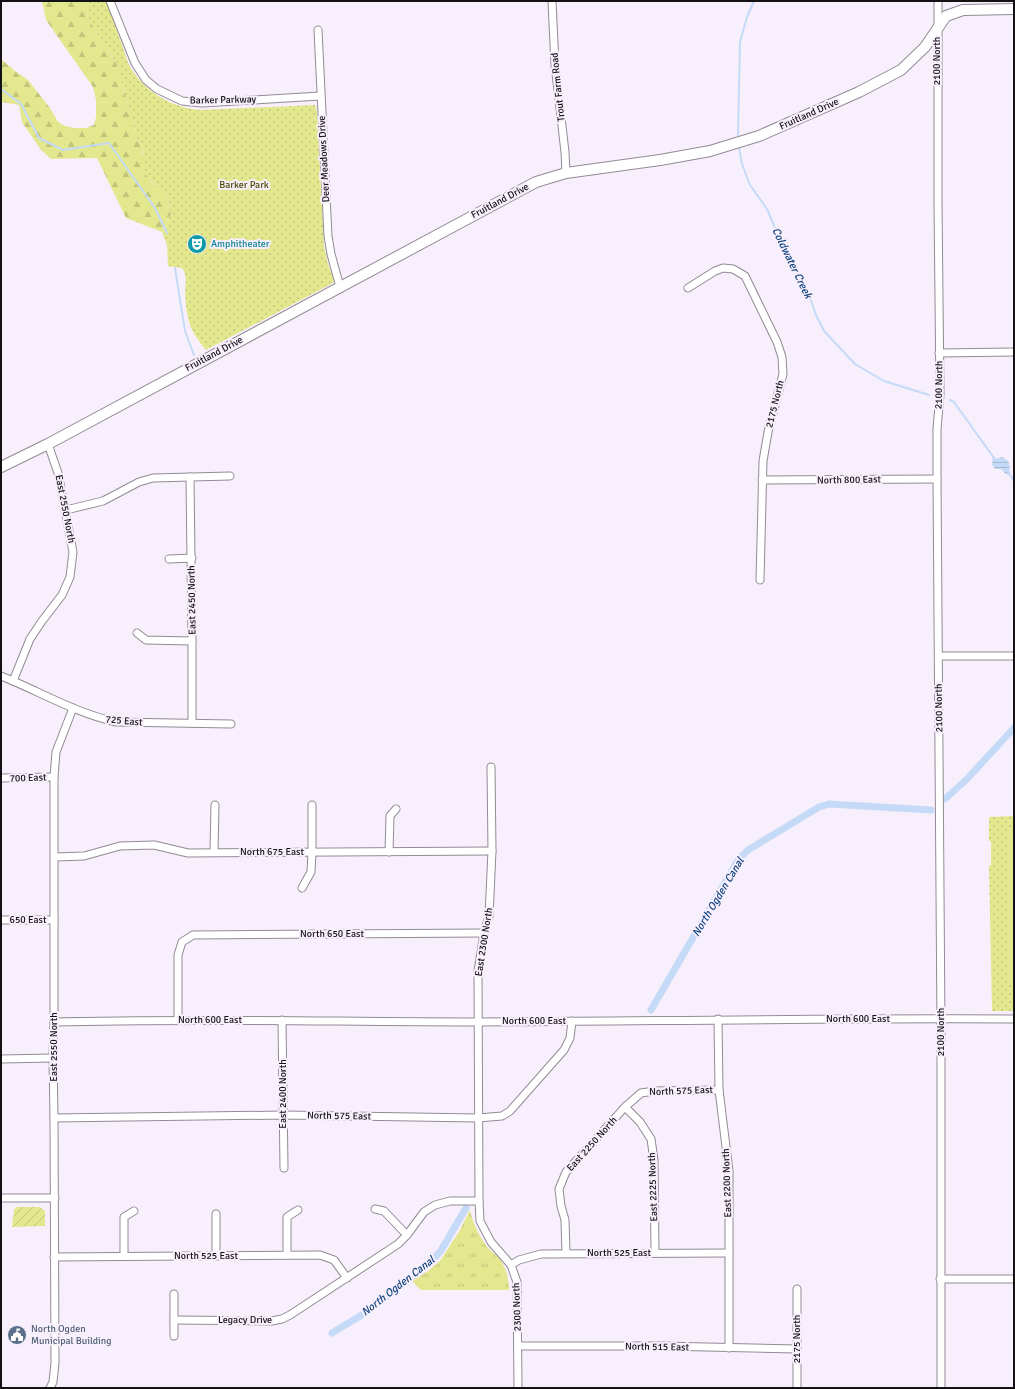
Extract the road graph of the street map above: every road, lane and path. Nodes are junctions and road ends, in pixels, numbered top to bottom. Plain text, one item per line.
1 (110, 1) edge
2 (552, 1) edge
3 (938, 1) edge
4 (1014, 9) edge
5 (937, 29) junction
6 (318, 30) dead end
7 (320, 96) junction
8 (566, 173) junction
9 (340, 287) junction
10 (688, 288) dead end
11 (1014, 352) edge
12 (939, 353) junction
13 (48, 444) junction
14 (1, 467) edge
15 (230, 476) dead end
16 (190, 477) junction
17 (937, 479) junction
18 (762, 480) junction
19 (66, 510) junction
20 (192, 558) junction
21 (169, 559) dead end
22 (760, 580) dead end
23 (137, 633) dead end
24 (192, 641) junction
25 (939, 656) junction
26 (1014, 656) edge
27 (1, 676) edge
28 (13, 681) junction
29 (73, 708) junction
30 (192, 723) junction
31 (231, 724) dead end
32 (491, 767) dead end
33 (54, 777) junction
34 (1, 778) edge
35 (215, 805) dead end
36 (312, 805) dead end
37 (396, 809) dead end
38 (492, 851) junction
39 (214, 852) junction
40 (312, 852) junction
41 (389, 852) junction
42 (55, 857) junction
43 (302, 888) dead end
44 (1, 920) edge
45 (54, 920) junction
46 (484, 934) junction
47 (718, 1019) junction
48 (941, 1019) junction
49 (1014, 1019) edge
50 (178, 1020) junction
51 (282, 1020) junction
52 (572, 1021) junction
53 (54, 1022) junction
54 (478, 1022) junction
55 (53, 1058) junction
56 (1, 1059) edge
57 (719, 1090) junction
58 (625, 1107) junction
59 (283, 1115) junction
60 (54, 1118) junction
61 (478, 1118) junction
62 (284, 1168) dead end
63 (1, 1198) edge
64 (55, 1198) junction
65 (479, 1201) junction
66 (374, 1209) dead end
67 (298, 1210) dead end
68 (134, 1211) dead end
69 (216, 1214) dead end
70 (407, 1234) junction
71 (566, 1253) junction
72 (656, 1253) junction
73 (729, 1253) junction
74 (287, 1255) junction
75 (124, 1256) junction
76 (216, 1256) junction
77 (54, 1257) junction
78 (511, 1264) junction
79 (347, 1278) junction
80 (940, 1279) junction
81 (1014, 1279) edge
82 (797, 1289) dead end
83 (174, 1294) dead end
84 (174, 1320) junction
85 (174, 1336) dead end
86 (518, 1346) junction
87 (729, 1348) junction
88 (797, 1348) junction
89 (50, 1388) edge
90 (518, 1388) edge
91 (797, 1388) edge
92 (941, 1388) edge

1 - 7 street, Barker Parkway
2 - 8 street, Trout Farm Road
3 - 5 street, 2100 North
4 - 5 street, Fruitland Drive
5 - 8 street, Fruitland Drive
5 - 12 street, 2100 North
6 - 7 street, Deer Meadows Drive
7 - 9 street, Deer Meadows Drive
8 - 9 street, Fruitland Drive
9 - 13 street, Fruitland Drive
10 - 18 street, 2175 North
11 - 12 street
12 - 17 street, 2100 North
13 - 14 street, Fruitland Drive
13 - 19 street, East 2550 North
15 - 16 street
16 - 19 street
16 - 20 street, East 2450 North
17 - 18 street, North 800 East
17 - 25 street, 2100 North
18 - 22 street, 2175 North
19 - 28 street, East 2550 North
20 - 21 street
20 - 24 street, East 2450 North
23 - 24 street
24 - 30 street, East 2450 North
25 - 26 street
25 - 48 street, 2100 North
27 - 28 street, 725 East
28 - 29 street, 725 East
29 - 30 street, 725 East
29 - 33 street, East 2550 North
30 - 31 street, 725 East
32 - 38 street, East 2300 North
33 - 34 street, 700 East
33 - 42 street, East 2550 North
35 - 39 street
36 - 40 street
37 - 41 street
38 - 41 street, North 675 East
38 - 46 street, East 2300 North
39 - 40 street, North 675 East
39 - 42 street, North 675 East
40 - 41 street, North 675 East
40 - 43 street
42 - 45 street, East 2550 North
44 - 45 street, 650 East
45 - 53 street, East 2550 North
46 - 50 street, North 650 East
46 - 54 street, East 2300 North
47 - 48 street, North 600 East
47 - 52 street, North 600 East
47 - 57 street, East 2200 North
48 - 49 street, North 600 East
48 - 80 street, 2100 North
50 - 51 street, North 600 East
50 - 53 street, North 600 East
51 - 54 street, North 600 East
51 - 59 street, East 2400 North
52 - 54 street, North 600 East
52 - 61 street, North 575 East
53 - 55 street, East 2550 North
54 - 61 street, East 2300 North
55 - 56 street
55 - 60 street, East 2550 North
57 - 58 street, North 575 East
57 - 73 street, East 2200 North
58 - 71 street, East 2250 North
58 - 72 street, East 2225 North
59 - 60 street, North 575 East
59 - 61 street, North 575 East
59 - 62 street, East 2400 North
60 - 64 street, East 2550 North
61 - 65 street, 2300 North
63 - 64 street
64 - 77 street, East 2550 North
65 - 70 street, Legacy Drive
65 - 78 street, 2300 North
66 - 70 street
67 - 74 street
68 - 75 street
69 - 76 street
70 - 79 street, Legacy Drive
71 - 72 street, North 525 East
71 - 78 street, North 525 East
72 - 73 street, North 525 East
73 - 87 street, East 2200 North
74 - 76 street, North 525 East
74 - 79 street, North 525 East
75 - 76 street, North 525 East
75 - 77 street, North 525 East
77 - 89 street, East 2550 North
78 - 86 street, 2300 North
79 - 84 street, Legacy Drive
80 - 81 street
80 - 92 street, 2100 North
82 - 88 street, 2175 North
83 - 84 street
84 - 85 street
86 - 87 street, North 515 East
86 - 90 street, 2300 North
87 - 88 street, North 515 East
88 - 91 street, 2175 North

